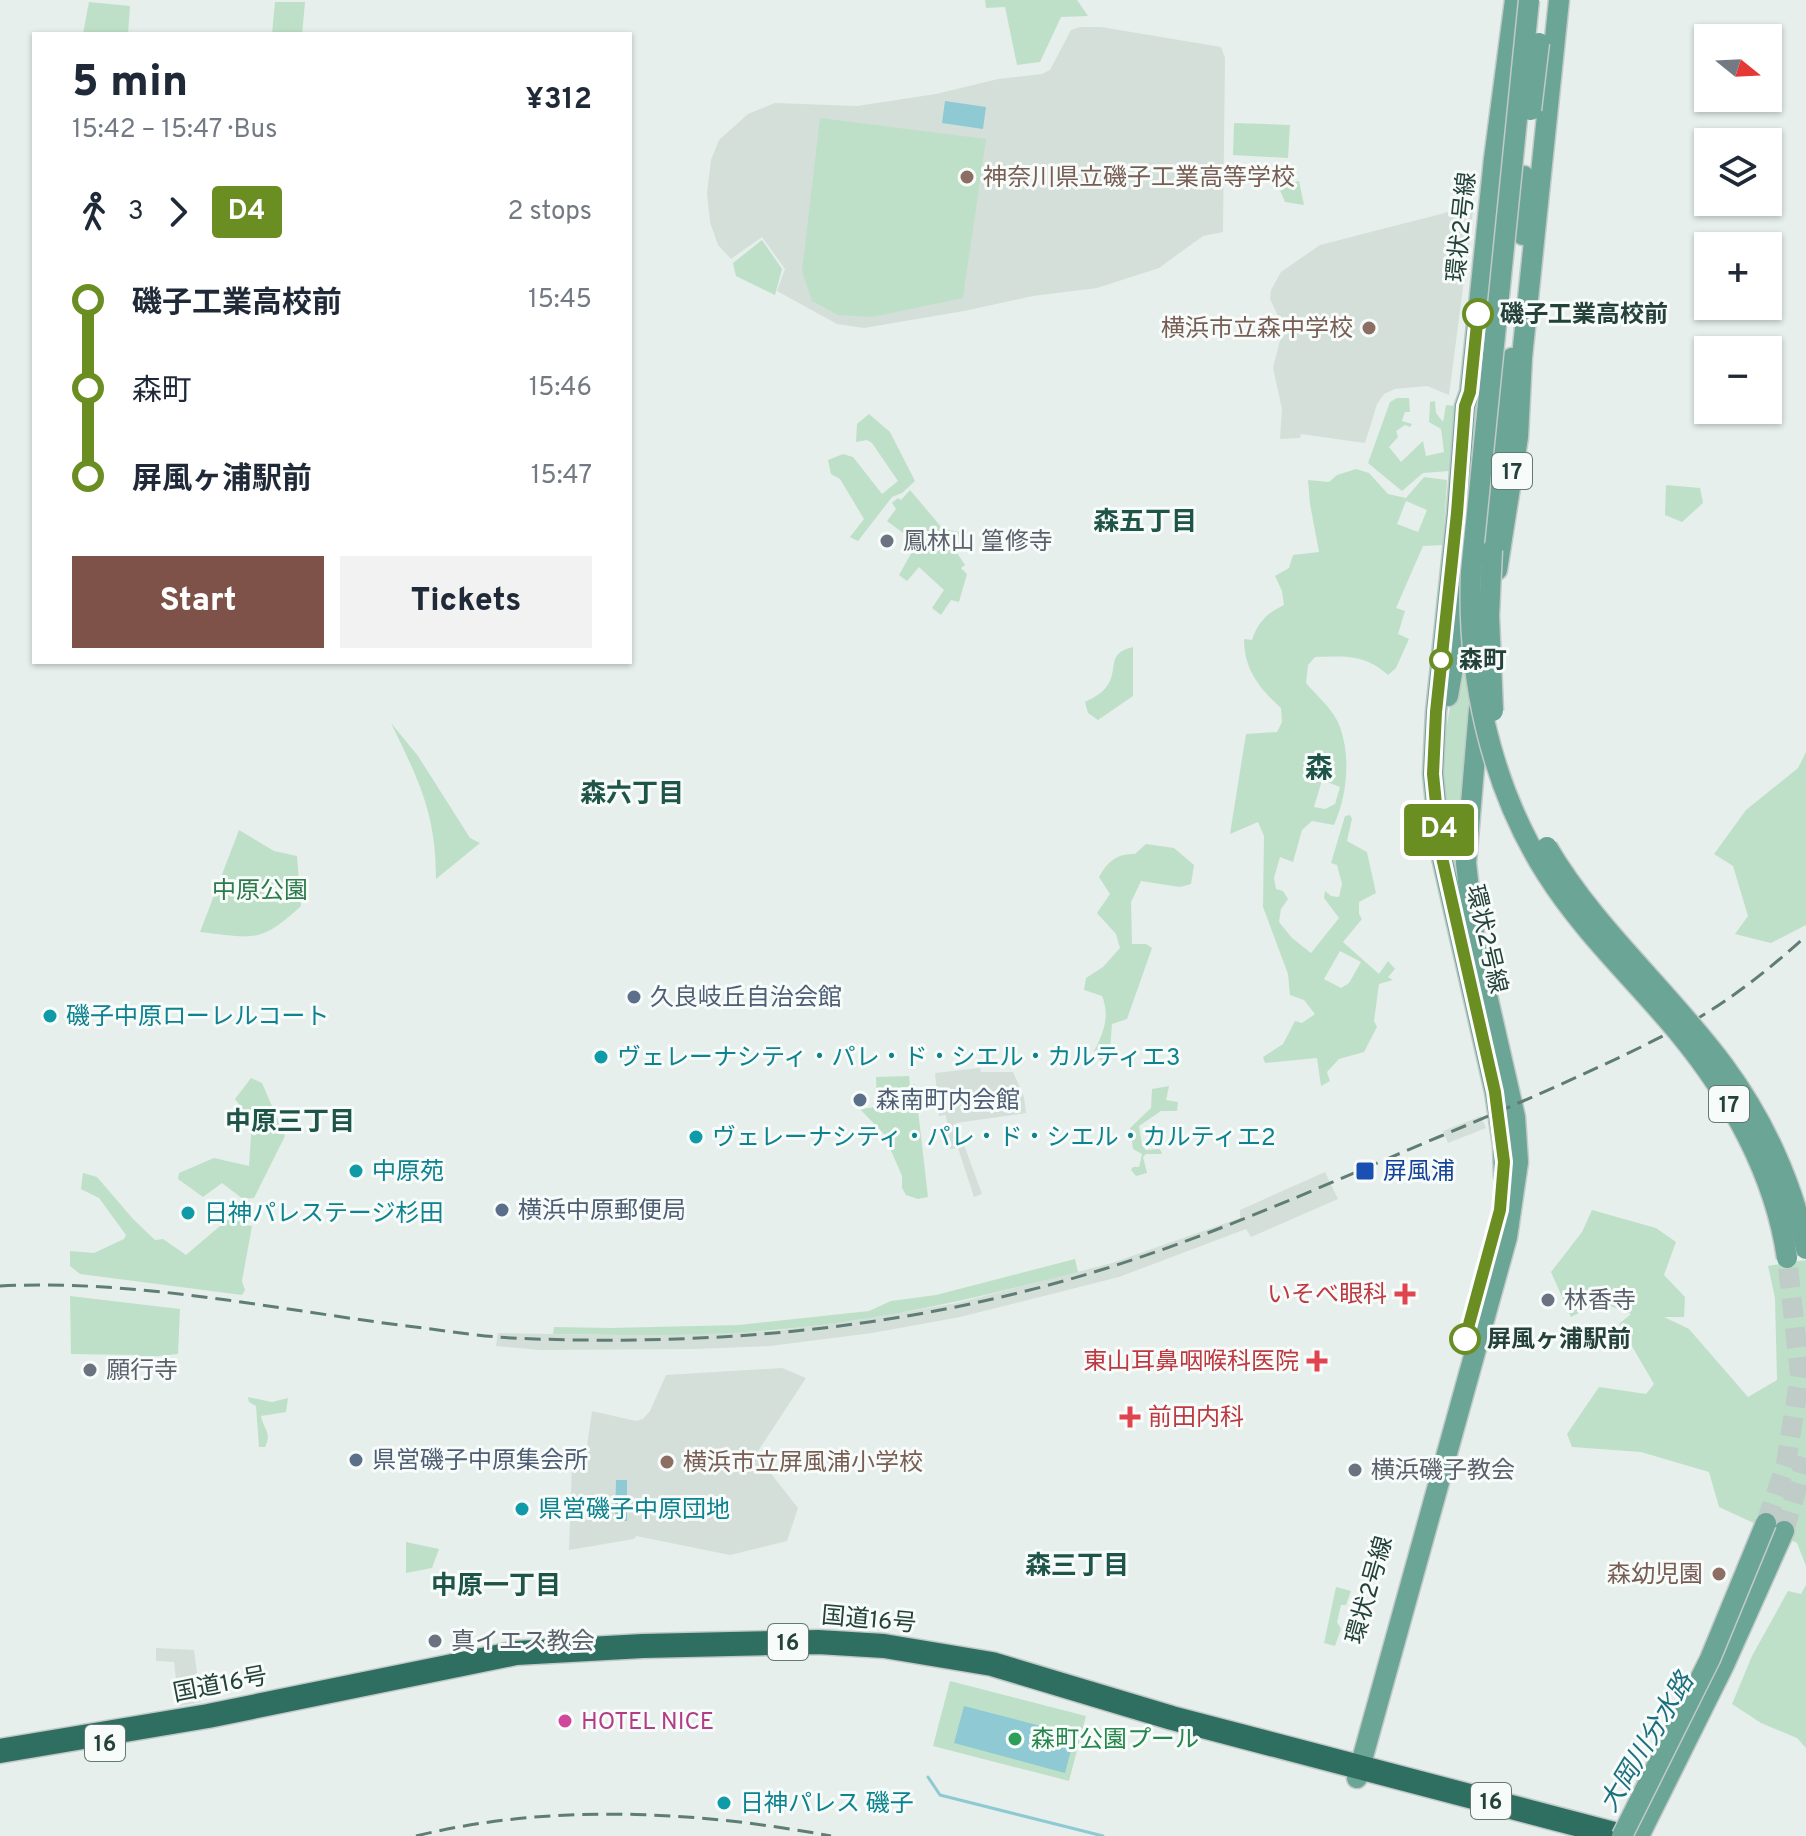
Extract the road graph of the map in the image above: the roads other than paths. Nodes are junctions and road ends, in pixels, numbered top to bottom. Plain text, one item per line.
1 (1515, 0) edge
2 (1529, 0) edge
3 (1543, 0) edge
4 (1559, 0) edge
5 (1517, 176) junction
6 (1522, 357) junction
7 (1470, 392) junction
8 (1493, 711) junction
9 (1436, 787) junction
10 (1471, 800) junction
11 (1507, 800) junction
12 (1806, 1249) tunnel mouth
13 (1787, 1258) tunnel mouth
14 (0, 1751) edge
15 (0, 1761) edge
16 (1352, 1771) junction
17 (1588, 1836) edge
18 (1622, 1836) edge
19 (1639, 1836) edge

1 - 7 main road, 環状2号線 / 17
2 - 5 main road, 環状2号線 / 17, bridge
3 - 5 main road, 環状2号線 / 17, bridge
4 - 6 main road, 環状2号線 / 17
5 - 8 main road, 環状2号線 / 17, bridge
5 - 9 main road, bridge
5 - 10 main road
5 - 11 main road, 環状2号線 / 17, bridge
6 - 8 main road, bridge
6 - 10 main road, 環状2号線 / 17
7 - 9 main road, 環状2号線 / 17
7 - 11 main road, bridge
8 - 12 main road, 環状2号線 / 17, bridge
9 - 16 main road, 環状2号線 / 17
10 - 16 main road, 環状2号線 / 17
11 - 13 main road, 環状2号線 / 17, bridge
14 - 16 highway, 国道16号 / 16
15 - 16 highway, 国道16号 / 16
16 - 17 highway, 国道16号 / 16
16 - 18 highway, 国道16号 / 16
18 - 19 main road, bridge

